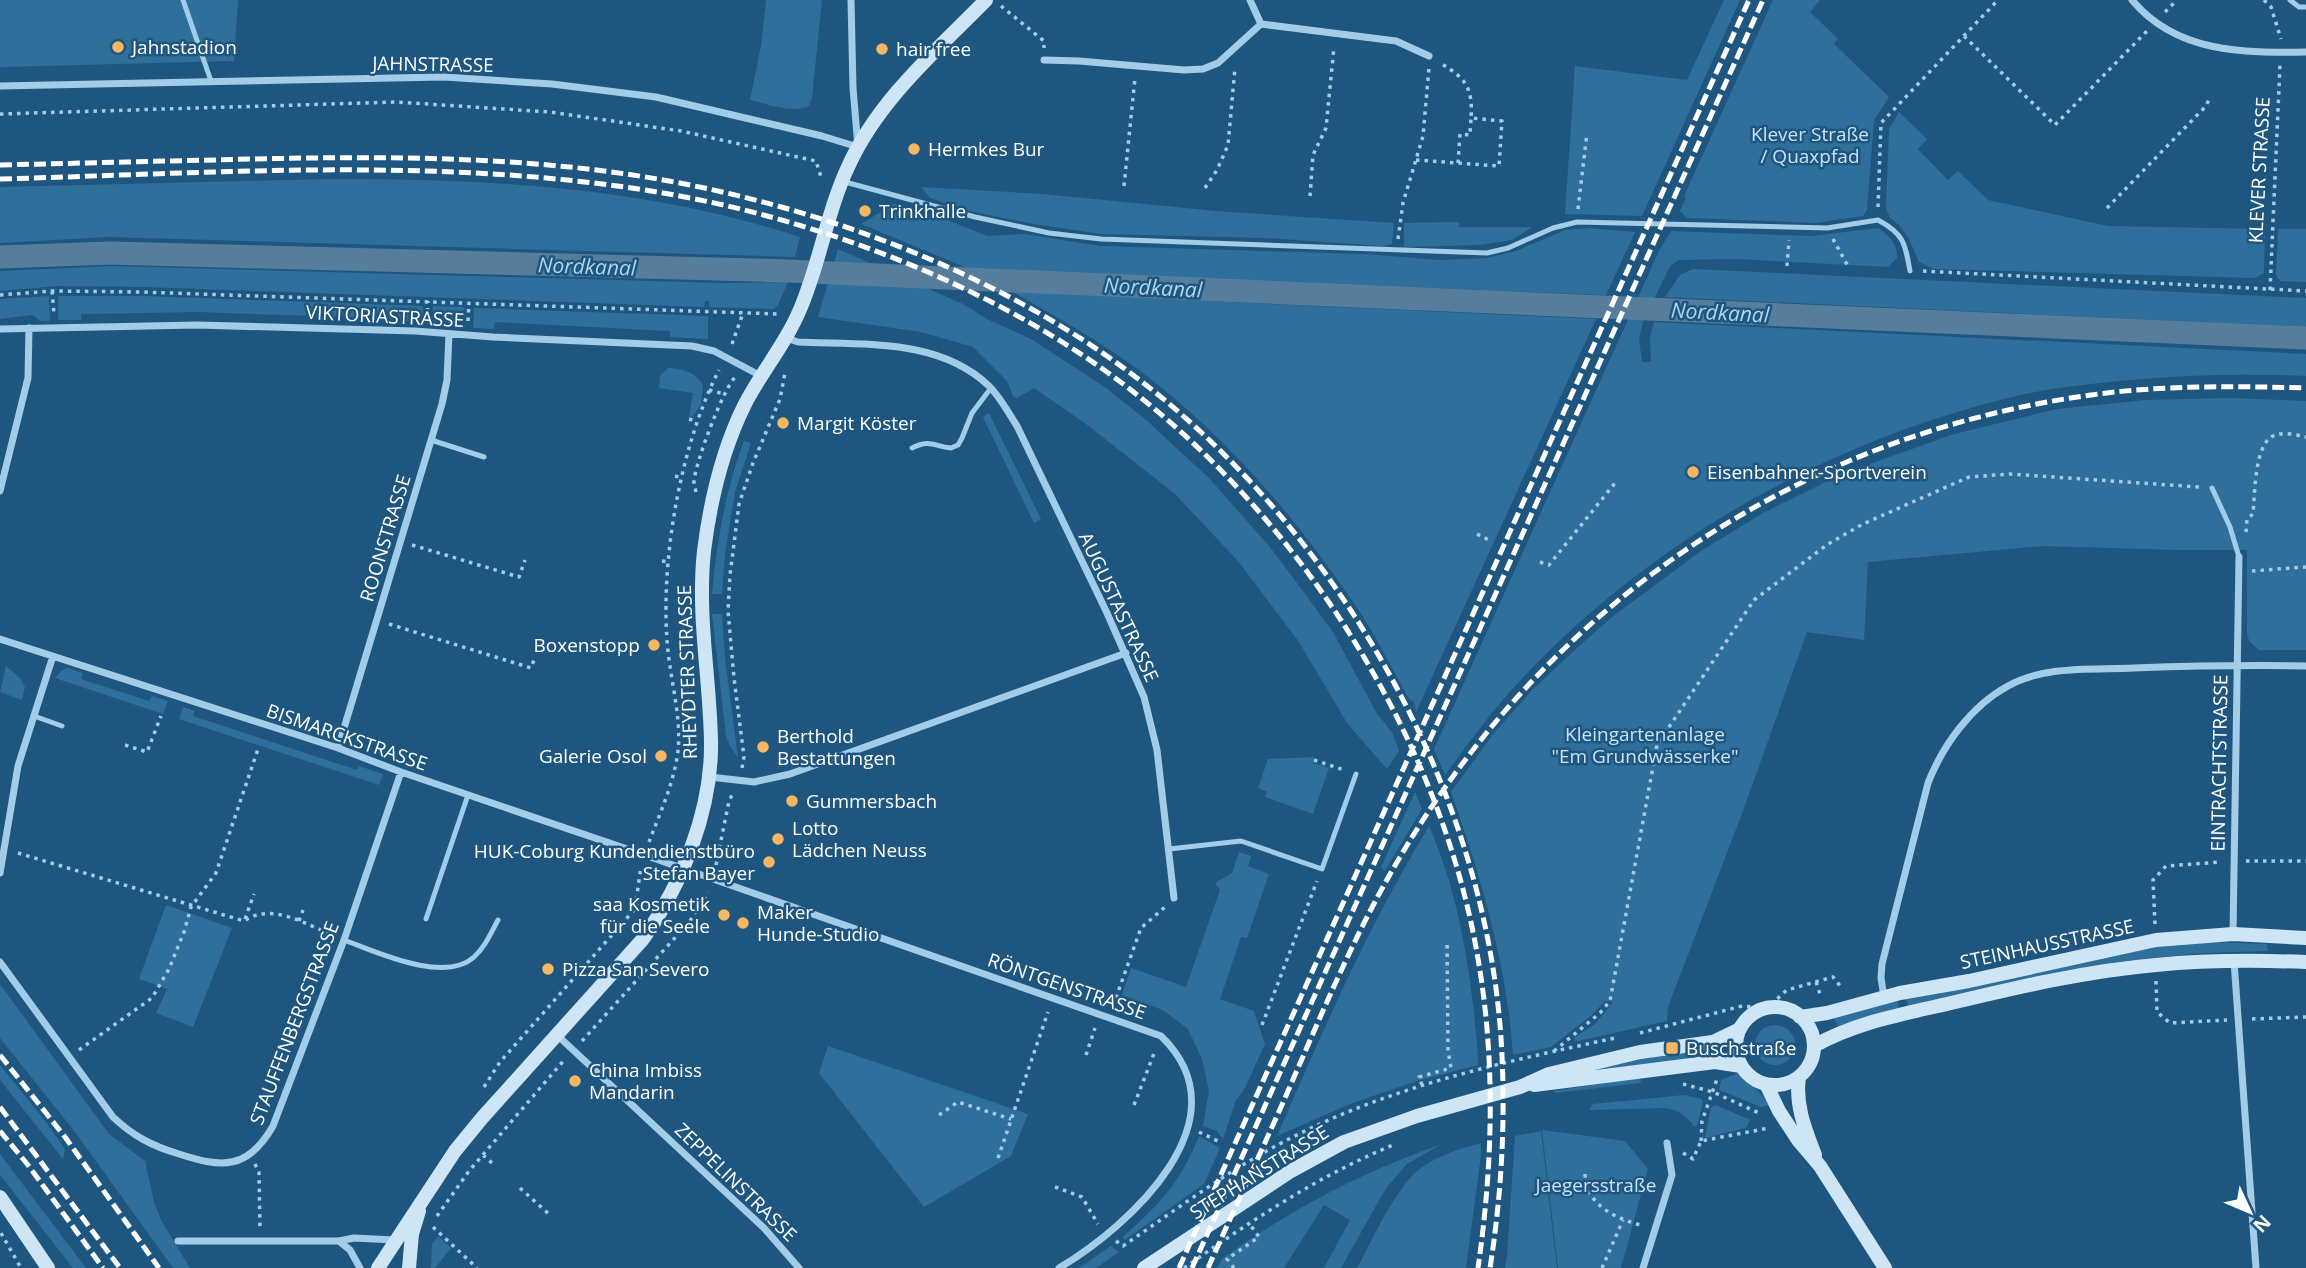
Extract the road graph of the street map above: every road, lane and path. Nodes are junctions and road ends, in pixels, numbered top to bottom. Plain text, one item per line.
1 (183, 0) edge
2 (851, 0) edge
3 (986, 0) edge
4 (995, 0) edge
5 (1250, 0) edge
6 (1998, 0) edge
7 (2132, 0) edge
8 (2177, 0) edge
9 (2264, 0) edge
10 (2290, 0) edge
11 (2306, 8) edge
12 (2156, 23) junction
13 (1261, 24) junction
14 (1335, 34) junction
15 (2281, 35) dead end
16 (1964, 36) junction
17 (1237, 48) junction
18 (2280, 52) junction
19 (2306, 52) edge
20 (1429, 56) junction
21 (1044, 60) joint
22 (1136, 66) junction
23 (211, 81) junction
24 (0, 86) edge
25 (2210, 97) dead end
26 (0, 114) edge
27 (1471, 118) junction
28 (1874, 120) dead end
29 (1881, 123) junction
30 (1587, 133) dead end
31 (858, 147) junction
32 (1416, 160) junction
33 (1458, 163) junction
34 (842, 181) junction
35 (1124, 186) dead end
36 (1205, 188) dead end
37 (819, 189) dead end
38 (1310, 196) dead end
39 (2107, 208) dead end
40 (1878, 220) junction
41 (1577, 222) junction
42 (1790, 228) junction
43 (1827, 228) junction
44 (1397, 251) junction
45 (1787, 266) dead end
46 (1849, 268) dead end
47 (1910, 271) joint
48 (2270, 290) junction
49 (52, 291) junction
50 (2306, 291) edge
51 (0, 295) edge
52 (469, 302) junction
53 (743, 313) junction
54 (781, 313) dead end
55 (55, 327) junction
56 (29, 328) junction
57 (0, 329) edge
58 (449, 334) junction
59 (468, 335) junction
60 (785, 338) junction
61 (726, 356) junction
62 (785, 372) dead end
63 (761, 376) junction
64 (991, 387) junction
65 (709, 390) junction
66 (724, 394) dead end
67 (689, 419) dead end
68 (696, 421) junction
69 (2306, 437) edge
70 (431, 440) junction
71 (912, 448) dead end
72 (484, 457) dead end
73 (675, 476) dead end
74 (682, 478) junction
75 (1615, 483) dead end
76 (2212, 488) joint
77 (0, 491) edge
78 (667, 528) dead end
79 (674, 529) junction
80 (1477, 534) dead end
81 (1491, 541) dead end
82 (400, 542) junction
83 (2239, 557) junction
84 (525, 560) dead end
85 (662, 561) dead end
86 (669, 562) junction
87 (1540, 562) dead end
88 (2306, 567) edge
89 (2238, 573) junction
90 (660, 600) dead end
91 (666, 600) junction
92 (377, 620) junction
93 (0, 639) edge
94 (1126, 653) junction
95 (53, 656) junction
96 (534, 660) dead end
97 (2237, 665) junction
98 (2306, 666) edge
99 (34, 716) junction
100 (161, 716) dead end
101 (62, 726) dead end
102 (125, 746) dead end
103 (338, 748) junction
104 (258, 749) dead end
105 (1314, 760) dead end
106 (401, 772) junction
107 (1356, 774) joint
108 (710, 777) junction
109 (739, 780) junction
110 (468, 795) junction
111 (4, 813) edge
112 (3, 849) junction
113 (1169, 849) junction
114 (645, 855) junction
115 (2233, 861) junction
116 (2306, 861) edge
117 (641, 867) dead end
118 (682, 869) junction
119 (1322, 869) junction
120 (0, 873) edge
121 (714, 881) junction
122 (254, 894) dead end
123 (1174, 898) joint
124 (191, 907) junction
125 (303, 910) dead end
126 (426, 919) dead end
127 (498, 920) dead end
128 (244, 921) junction
129 (299, 921) junction
130 (2233, 934) junction
131 (2306, 938) edge
132 (344, 940) junction
133 (1447, 940) dead end
134 (2155, 940) junction
135 (2234, 961) junction
136 (0, 962) edge
137 (2306, 962) edge
138 (2155, 965) junction
139 (1841, 988) dead end
140 (1884, 997) junction
141 (1053, 998) junction
142 (1767, 1008) junction
143 (1100, 1013) junction
144 (1109, 1016) junction
145 (1800, 1017) junction
146 (2306, 1017) edge
147 (2237, 1020) junction
148 (1262, 1025) dead end
149 (1740, 1029) junction
150 (557, 1035) junction
151 (1629, 1035) dead end
152 (1161, 1036) junction
153 (1616, 1038) dead end
154 (1814, 1046) junction
155 (573, 1050) junction
156 (1554, 1051) junction
157 (1086, 1055) dead end
158 (69, 1058) junction
159 (1741, 1066) junction
160 (1799, 1077) junction
161 (1682, 1083) dead end
162 (1766, 1084) junction
163 (1422, 1086) junction
164 (1520, 1087) junction
165 (1713, 1092) junction
166 (1134, 1105) dead end
167 (939, 1115) dead end
168 (1763, 1115) dead end
169 (482, 1118) junction
170 (1011, 1119) junction
171 (1776, 1127) dead end
172 (1199, 1133) dead end
173 (1404, 1141) dead end
174 (1701, 1141) junction
175 (1222, 1143) dead end
176 (1667, 1143) joint
177 (483, 1155) junction
178 (998, 1158) dead end
179 (492, 1163) dead end
180 (1820, 1166) junction
181 (259, 1173) dead end
182 (1585, 1174) dead end
183 (1055, 1187) dead end
184 (520, 1188) dead end
185 (0, 1197) edge
186 (422, 1199) junction
187 (550, 1215) dead end
188 (1623, 1220) junction
189 (1249, 1223) junction
190 (1654, 1230) junction
191 (0, 1231) edge
192 (1105, 1236) junction
193 (394, 1240) junction
194 (177, 1241) dead end
195 (339, 1241) junction
196 (260, 1242) junction
197 (21, 1268) edge
198 (48, 1268) edge
199 (359, 1268) edge
200 (378, 1268) edge
201 (409, 1268) edge
202 (477, 1268) edge
203 (799, 1268) edge
204 (1059, 1268) edge
205 (1144, 1268) edge
206 (1184, 1268) edge
207 (1234, 1268) edge
208 (1602, 1268) edge
209 (1643, 1268) edge
210 (1885, 1268) edge
211 (2256, 1268) edge

1 - 23 lane
2 - 31 street
3 - 31 street, RHEYDTER STRASSE
4 - 21 path
5 - 13 street
6 - 16 path
7 - 12 street
8 - 12 path
9 - 15 path
10 - 11 lane
12 - 16 path
12 - 18 street
13 - 14 street
13 - 17 street
14 - 20 street
14 - 38 path
16 - 29 path
17 - 22 street
17 - 36 path
18 - 19 street
18 - 48 path, KLEVER STRASSE
20 - 27 path
20 - 32 path
21 - 22 street
22 - 35 path
23 - 24 street, JAHNSTRASSE
23 - 31 street, JAHNSTRASSE
25 - 39 path
26 - 37 path
27 - 33 path
27 - 33 path
28 - 29 path
29 - 40 path
30 - 41 path
31 - 34 street, RHEYDTER STRASSE
32 - 33 path
32 - 44 path
34 - 44 lane
34 - 60 street, RHEYDTER STRASSE
40 - 43 lane
40 - 47 lane
41 - 42 lane
41 - 44 lane
42 - 43 lane
42 - 45 path
43 - 46 path
47 - 48 path
48 - 50 path
49 - 51 path
49 - 52 path
49 - 55 path
52 - 53 path
52 - 59 path
53 - 54 path
53 - 61 path
55 - 56 street, VIKTORIASTRASSE
55 - 58 street, VIKTORIASTRASSE
56 - 57 street, VIKTORIASTRASSE
56 - 77 street
58 - 59 street, VIKTORIASTRASSE
58 - 70 street, ROONSTRASSE
59 - 61 street, VIKTORIASTRASSE
60 - 63 street, RHEYDTER STRASSE
60 - 64 street, AUGUSTASTRASSE
61 - 63 street, VIKTORIASTRASSE
61 - 65 path
62 - 109 path
63 - 108 street, RHEYDTER STRASSE
64 - 71 lane
64 - 94 street, AUGUSTASTRASSE
65 - 66 path
65 - 68 path
67 - 68 path
68 - 74 path
69 - 83 path
70 - 72 lane
70 - 82 street, ROONSTRASSE
73 - 74 path
74 - 79 path
75 - 87 path
76 - 83 lane
76 - 156 path
78 - 79 path
79 - 86 path
80 - 81 path
82 - 84 path
82 - 92 street, ROONSTRASSE
83 - 89 street, EINTRACHTSTRASSE
85 - 86 path
86 - 91 path
88 - 89 path
89 - 97 street, EINTRACHTSTRASSE
90 - 91 path
91 - 114 path
92 - 96 path
92 - 103 street, ROONSTRASSE
93 - 95 street, BISMARCKSTRASSE
94 - 109 street
94 - 113 street, AUGUSTASTRASSE
95 - 99 street
95 - 103 street, BISMARCKSTRASSE
97 - 98 street, EINTRACHTSTRASSE
97 - 115 street, EINTRACHTSTRASSE
97 - 140 street
99 - 101 lane
99 - 111 street
100 - 102 path
103 - 106 street, BISMARCKSTRASSE
104 - 124 path
105 - 107 path
106 - 110 street, BISMARCKSTRASSE
106 - 132 street, STAUFFENBERGSTRASSE
107 - 119 lane
108 - 109 street
108 - 118 street, RHEYDTER STRASSE
109 - 121 path
110 - 114 street, BISMARCKSTRASSE
110 - 126 lane
111 - 112 street
112 - 120 street
112 - 124 path
113 - 119 lane
113 - 123 street, AUGUSTASTRASSE
114 - 118 street, BISMARCKSTRASSE
115 - 116 path, EINTRACHTSTRASSE
115 - 130 street, EINTRACHTSTRASSE
115 - 134 path, EINTRACHTSTRASSE
117 - 169 path
118 - 121 street, RÖNTGENSTRASSE
118 - 150 street, RHEYDTER STRASSE
119 - 148 path
121 - 141 street, RÖNTGENSTRASSE
121 - 155 path
122 - 128 path
123 - 144 path
124 - 128 path
124 - 158 path
125 - 129 path
127 - 132 lane
128 - 129 path
129 - 132 path
130 - 131 street, STEINHAUSSTRASSE
130 - 134 street, STEINHAUSSTRASSE
132 - 158 street, STAUFFENBERGSTRASSE
133 - 163 path
134 - 140 street, STEINHAUSSTRASSE
135 - 137 street, STEINHAUSSTRASSE
135 - 138 street, STEINHAUSSTRASSE
135 - 147 street
136 - 158 street, STAUFFENBERGSTRASSE
138 - 147 path
138 - 154 street, STEINHAUSSTRASSE
139 - 142 path
140 - 145 street, STEINHAUSSTRASSE
141 - 143 street, RÖNTGENSTRASSE
141 - 170 path
142 - 145 street
142 - 149 street, STEPHANSTRASSE
142 - 151 path
143 - 144 street, RÖNTGENSTRASSE
143 - 157 path
144 - 152 street, RÖNTGENSTRASSE
145 - 154 street
146 - 147 path
147 - 211 street
149 - 159 street
149 - 164 street, STEPHANSTRASSE
150 - 155 street, ZEPPELINSTRASSE
150 - 169 street, RHEYDTER STRASSE
152 - 166 path
152 - 192 street, RÖNTGENSTRASSE
153 - 156 path
154 - 160 street
155 - 177 path
155 - 203 street, ZEPPELINSTRASSE
156 - 163 path
159 - 162 street
159 - 164 street, STEPHANSTRASSE
160 - 162 street
160 - 180 street
161 - 165 path
162 - 180 street
163 - 192 path
164 - 205 street, STEPHANSTRASSE
165 - 168 path
165 - 174 path
167 - 170 path
169 - 186 street, RHEYDTER STRASSE
170 - 178 path
171 - 174 path
172 - 175 path
173 - 189 path
174 - 176 path
176 - 190 street
177 - 179 path
177 - 202 path
180 - 210 street
181 - 196 path
182 - 188 path
183 - 192 path
184 - 187 path
185 - 198 street
186 - 193 street, RHEYDTER STRASSE
186 - 201 street, RHEYDTER STRASSE
188 - 190 path
188 - 208 path
189 - 206 path
189 - 207 path
190 - 209 street
191 - 197 path
192 - 204 street, RÖNTGENSTRASSE
193 - 195 street
193 - 200 street, RHEYDTER STRASSE
194 - 196 street
195 - 196 street
195 - 199 street

